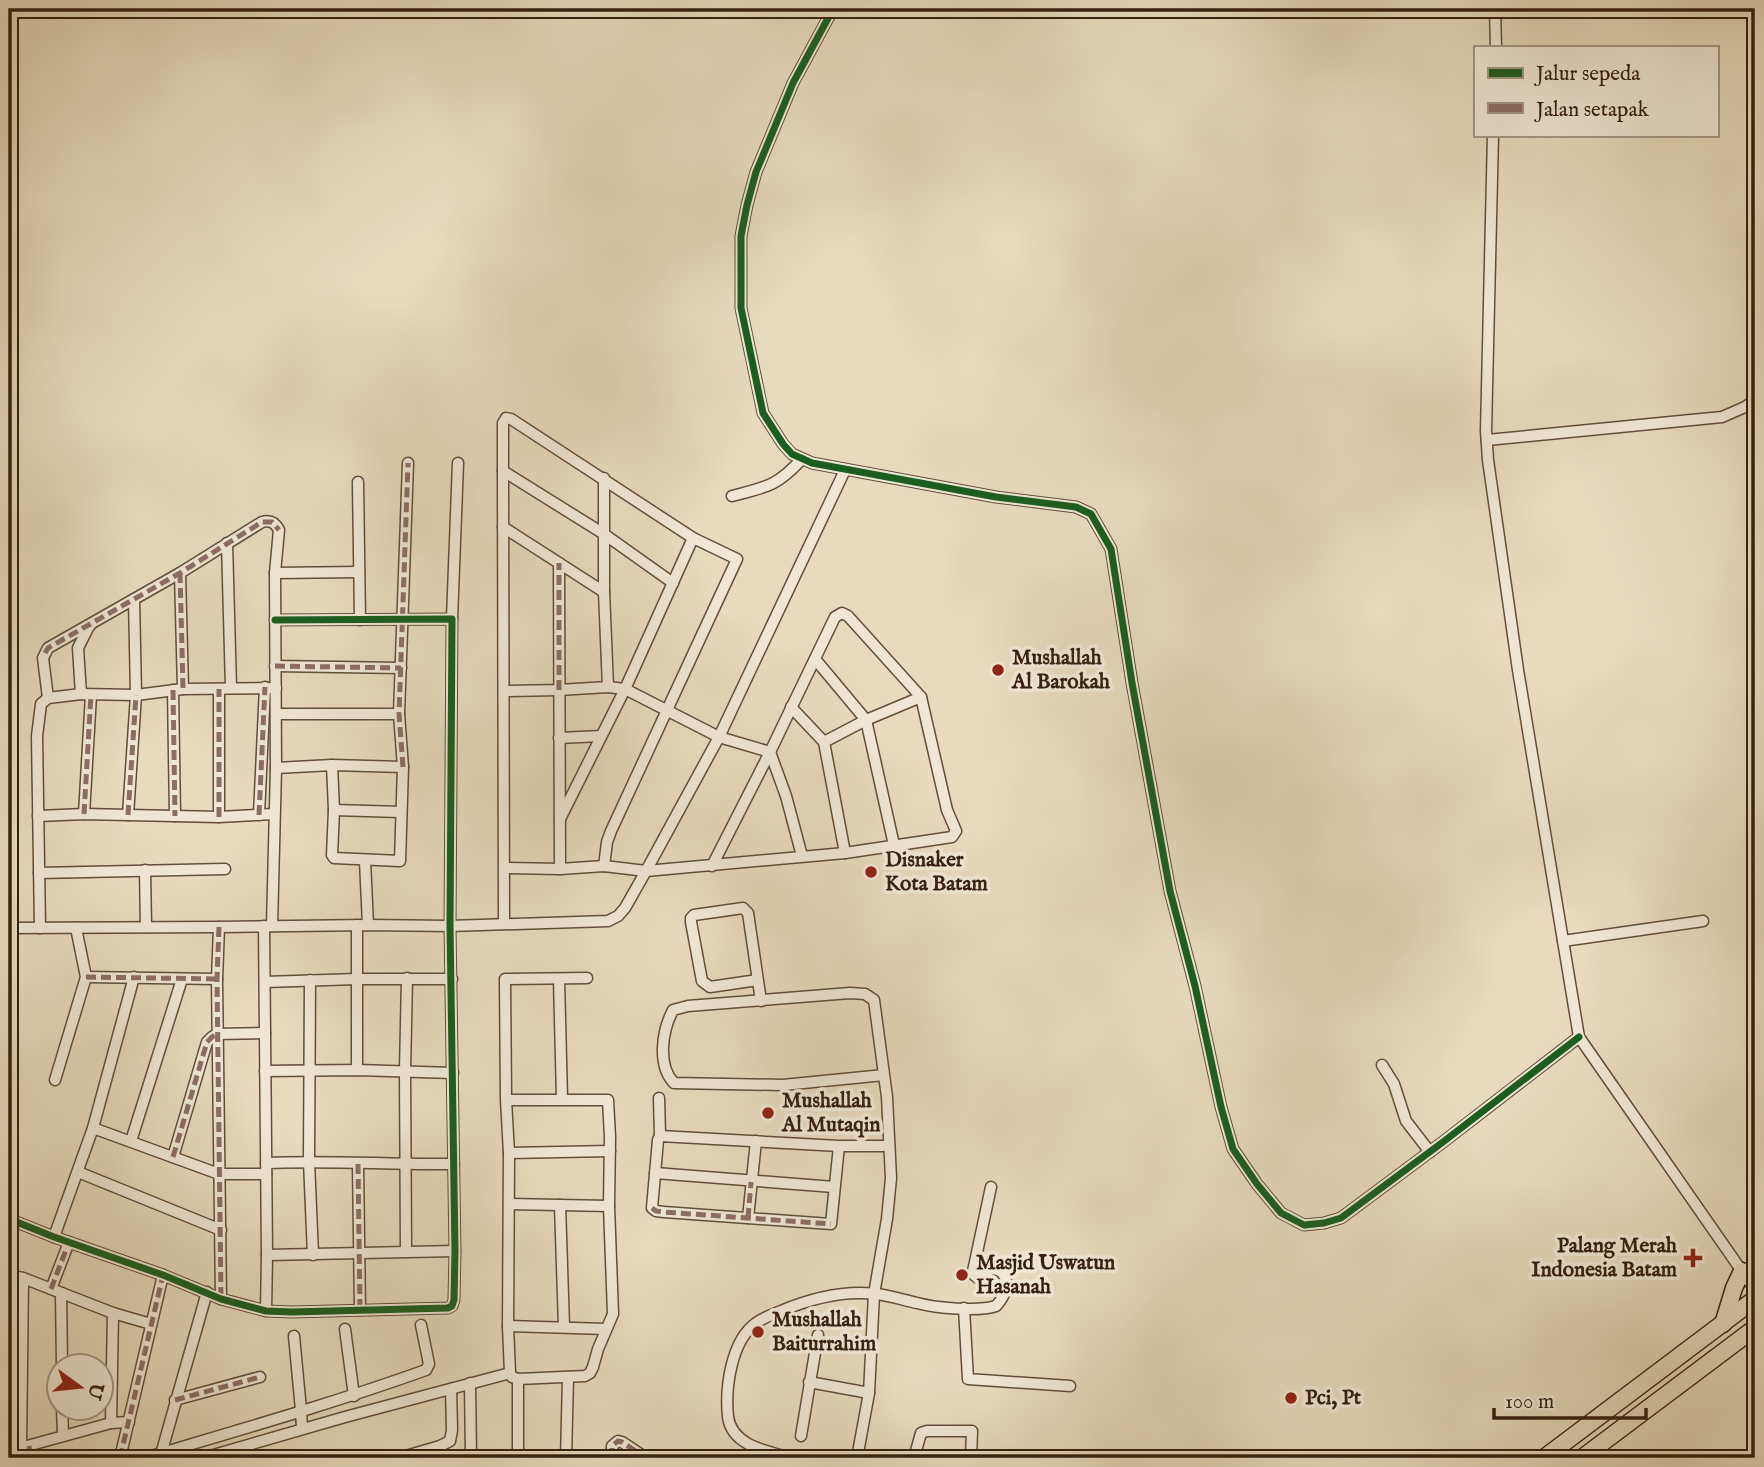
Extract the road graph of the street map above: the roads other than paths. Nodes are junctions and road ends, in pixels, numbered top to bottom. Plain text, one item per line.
1 (833, 9) edge
2 (1495, 9) edge
3 (1496, 46) edge
4 (1493, 136) edge
5 (1755, 400) edge
6 (1487, 440) junction
7 (802, 459) junction
8 (408, 463) dead end
9 (457, 463) dead end
10 (845, 470) junction
11 (503, 471) junction
12 (604, 478) junction
13 (358, 482) dead end
14 (732, 496) dead end
15 (503, 527) junction
16 (604, 534) junction
17 (693, 538) junction
18 (227, 542) junction
19 (559, 563) junction
20 (359, 572) junction
21 (180, 573) junction
22 (275, 573) junction
23 (673, 583) junction
24 (604, 592) junction
25 (134, 599) junction
26 (452, 619) junction
27 (275, 620) junction
28 (360, 620) junction
29 (402, 620) junction
30 (94, 621) junction
31 (815, 659) junction
32 (275, 666) junction
33 (401, 668) junction
34 (270, 687) junction
35 (608, 687) junction
36 (231, 688) junction
37 (625, 688) junction
38 (219, 689) junction
39 (178, 690) junction
40 (559, 690) junction
41 (504, 691) junction
42 (86, 695) junction
43 (136, 695) junction
44 (921, 697) junction
45 (48, 698) junction
46 (791, 707) junction
47 (667, 709) junction
48 (276, 714) junction
49 (400, 715) junction
50 (866, 720) junction
51 (601, 736) junction
52 (719, 737) junction
53 (559, 738) junction
54 (824, 742) junction
55 (770, 752) junction
56 (332, 765) junction
57 (403, 767) junction
58 (276, 768) junction
59 (334, 810) junction
60 (401, 811) junction
61 (84, 814) junction
62 (274, 814) junction
63 (128, 815) junction
64 (259, 815) junction
65 (38, 816) junction
66 (175, 816) junction
67 (219, 817) junction
68 (560, 820) junction
69 (894, 845) junction
70 (845, 853) junction
71 (802, 856) junction
72 (365, 860) junction
73 (604, 866) junction
74 (712, 866) junction
75 (505, 868) junction
76 (225, 869) dead end
77 (560, 869) junction
78 (145, 870) junction
79 (646, 872) junction
80 (39, 873) junction
81 (1703, 921) dead end
82 (504, 924) junction
83 (357, 925) junction
84 (368, 925) junction
85 (268, 926) junction
86 (450, 926) junction
87 (146, 927) junction
88 (9, 928) edge
89 (40, 928) junction
90 (76, 928) junction
91 (219, 928) junction
92 (1563, 941) junction
93 (86, 977) junction
94 (134, 977) junction
95 (407, 978) junction
96 (587, 978) dead end
97 (182, 979) junction
98 (217, 979) junction
99 (357, 979) junction
100 (452, 979) junction
101 (559, 979) junction
102 (310, 980) junction
103 (758, 980) junction
104 (265, 982) junction
105 (761, 1001) junction
106 (265, 1033) junction
107 (217, 1034) junction
108 (1579, 1037) junction
109 (1382, 1066) dead end
110 (311, 1070) junction
111 (357, 1070) junction
112 (265, 1071) junction
113 (405, 1072) junction
114 (453, 1073) junction
115 (884, 1075) junction
116 (55, 1080) dead end
117 (659, 1098) dead end
118 (562, 1099) junction
119 (506, 1100) junction
120 (93, 1128) junction
121 (660, 1136) junction
122 (131, 1141) junction
123 (756, 1141) junction
124 (839, 1146) junction
125 (889, 1146) junction
126 (610, 1150) junction
127 (1430, 1152) junction
128 (509, 1153) junction
129 (173, 1157) junction
130 (309, 1161) junction
131 (358, 1164) junction
132 (454, 1164) junction
133 (405, 1165) junction
134 (266, 1169) junction
135 (78, 1172) junction
136 (654, 1173) junction
137 (219, 1174) junction
138 (751, 1182) junction
139 (991, 1186) dead end
140 (834, 1187) junction
141 (509, 1204) junction
142 (559, 1205) junction
143 (609, 1206) junction
144 (748, 1218) junction
145 (9, 1219) edge
146 (221, 1230) junction
147 (54, 1237) junction
148 (69, 1242) junction
149 (407, 1251) junction
150 (455, 1251) junction
151 (359, 1253) junction
152 (267, 1255) junction
153 (313, 1255) junction
154 (1745, 1267) edge
155 (9, 1275) edge
156 (163, 1276) junction
157 (23, 1278) junction
158 (1755, 1290) edge
159 (56, 1291) junction
160 (207, 1293) junction
161 (874, 1294) junction
162 (221, 1299) junction
163 (1755, 1299) edge
164 (964, 1308) junction
165 (360, 1310) junction
166 (266, 1311) junction
167 (113, 1313) junction
168 (151, 1324) junction
169 (1723, 1324) junction
170 (421, 1325) dead end
171 (508, 1326) junction
172 (564, 1327) junction
173 (606, 1328) junction
174 (1755, 1328) edge
175 (345, 1329) dead end
176 (818, 1335) dead end
177 (294, 1336) dead end
178 (61, 1352) edge
179 (514, 1376) junction
180 (260, 1377) dead end
181 (568, 1377) junction
182 (809, 1382) junction
183 (470, 1383) junction
184 (1070, 1385) dead end
185 (451, 1389) junction
186 (869, 1393) junction
187 (354, 1396) junction
188 (175, 1400) junction
189 (302, 1410) junction
190 (63, 1422) edge
191 (129, 1422) junction
192 (111, 1423) junction
193 (302, 1429) junction
194 (63, 1435) junction
195 (801, 1436) dead end
196 (250, 1445) junction
197 (25, 1447) junction
198 (9, 1451) edge
199 (161, 1454) junction
200 (31, 1458) edge
201 (120, 1458) edge
202 (145, 1458) edge
203 (203, 1458) edge
204 (253, 1458) edge
205 (399, 1458) edge
206 (471, 1458) edge
207 (519, 1458) edge
208 (566, 1458) edge
209 (612, 1458) edge
210 (646, 1458) edge
211 (791, 1458) edge
212 (858, 1458) edge
213 (914, 1458) edge
214 (971, 1458) edge
215 (1544, 1458) edge
216 (1582, 1458) edge

1 - 7 street
2 - 3 street
4 - 6 street
5 - 6 street
6 - 92 street
7 - 10 street
7 - 14 street
8 - 29 street
9 - 26 street
10 - 52 street
10 - 127 street
11 - 12 street
11 - 15 street
11 - 16 street
12 - 16 street
12 - 17 street
13 - 20 street
15 - 19 street
15 - 41 street
16 - 23 street
16 - 24 street
17 - 23 street
17 - 47 street
18 - 21 street
18 - 22 street
18 - 36 street
19 - 24 street
19 - 40 street
20 - 22 street
20 - 28 street
21 - 25 street
21 - 39 street
22 - 27 street
23 - 37 street
24 - 35 street
25 - 30 street
25 - 43 street
26 - 29 street
26 - 86 street
27 - 28 street
27 - 32 street
28 - 29 street
29 - 33 street
30 - 42 street
30 - 45 street
31 - 44 street
31 - 46 street
31 - 50 street
32 - 33 street
32 - 34 street
33 - 49 street
34 - 36 street
34 - 48 street
34 - 64 street
35 - 37 street
35 - 40 street
36 - 38 street
37 - 47 street
37 - 51 street
38 - 39 street
38 - 67 street
39 - 43 street
39 - 66 street
40 - 41 street
40 - 53 street
41 - 75 street
42 - 43 street
42 - 45 street
42 - 61 street
43 - 63 street
44 - 50 street
44 - 69 street
45 - 65 street
46 - 54 street
46 - 55 street
47 - 52 street
47 - 73 street
48 - 49 street
48 - 58 street
49 - 57 street
50 - 54 street
50 - 69 street
51 - 53 street
51 - 68 street
52 - 55 street
52 - 79 street
53 - 68 street
54 - 70 street
55 - 71 street
55 - 74 street
56 - 57 street
56 - 58 street
56 - 59 street
57 - 60 street
58 - 62 street
59 - 60 street
59 - 72 street
60 - 72 street
61 - 63 street
61 - 65 street
62 - 64 street
62 - 85 street
63 - 66 street
64 - 67 street
65 - 80 street
66 - 67 street
68 - 77 street
69 - 70 street
70 - 71 street
71 - 74 street
72 - 84 street
73 - 77 street
73 - 79 street
74 - 79 street
75 - 77 street
75 - 82 street
76 - 78 street
78 - 80 street
78 - 87 street
79 - 82 street
80 - 89 street
81 - 92 street
82 - 86 street
83 - 84 street
83 - 85 street
83 - 99 street
84 - 86 street
85 - 91 street
85 - 104 street
86 - 100 street
87 - 90 street
87 - 91 street
88 - 89 street
89 - 90 street
90 - 93 street
91 - 98 street
92 - 108 street
93 - 94 street
93 - 116 street
94 - 97 street
94 - 120 street
95 - 99 street
95 - 100 street
95 - 113 street
96 - 101 street
97 - 98 street
97 - 122 street
98 - 107 street
99 - 102 street
99 - 111 street
100 - 114 street
101 - 118 street
101 - 119 street
102 - 104 street
102 - 110 street
103 - 103 street
103 - 105 street
104 - 106 street
105 - 115 street
105 - 115 street
106 - 107 street
106 - 112 street
107 - 129 street
107 - 137 street
108 - 127 street
108 - 154 street
109 - 127 street
110 - 111 street
110 - 112 street
110 - 130 street
111 - 113 street
112 - 134 street
113 - 114 street
113 - 133 street
114 - 132 street
115 - 125 street
117 - 121 street
118 - 119 street
118 - 126 street
119 - 128 street
120 - 122 street
120 - 135 street
121 - 123 street
121 - 136 street
122 - 129 street
123 - 124 street
123 - 138 street
124 - 125 street
124 - 140 street
125 - 161 street
126 - 128 street
126 - 143 street
128 - 141 street
129 - 137 street
130 - 131 street
130 - 134 street
130 - 153 street
131 - 133 street
131 - 151 street
132 - 133 street
132 - 150 street
133 - 149 street
134 - 137 street
134 - 152 street
135 - 146 street
135 - 147 street
136 - 138 street
136 - 144 street
137 - 146 street
138 - 140 street
138 - 144 street
139 - 164 street
140 - 144 street
141 - 142 street
141 - 171 street
142 - 143 street
142 - 172 street
143 - 173 street
145 - 147 street
146 - 162 street
147 - 148 street
148 - 156 street
148 - 159 street
149 - 150 street
149 - 151 street
150 - 165 street
151 - 153 street
151 - 165 street
152 - 153 street
152 - 166 street
154 - 158 street
154 - 169 highway
155 - 157 street
156 - 160 street
156 - 168 street
157 - 159 street
157 - 197 street
159 - 167 street
159 - 178 street
160 - 162 street
160 - 188 street
161 - 164 street
161 - 186 street
161 - 211 street
162 - 166 street
163 - 169 highway
164 - 184 street
165 - 166 street
167 - 168 street
167 - 192 street
168 - 191 street
169 - 215 highway
170 - 187 street
171 - 172 street
171 - 179 street
172 - 173 street
173 - 181 street
174 - 216 highway
175 - 187 street
176 - 182 street
177 - 189 street
179 - 181 street
179 - 183 street
179 - 207 street
180 - 188 street
181 - 208 street
182 - 186 street
182 - 195 street
183 - 185 street
183 - 206 street
185 - 193 street
185 - 205 street
186 - 212 street
187 - 189 street
188 - 199 street
189 - 193 street
189 - 199 street
190 - 194 street
191 - 192 street
191 - 201 street
192 - 194 street
193 - 196 street
194 - 197 street
196 - 203 street
196 - 204 street
197 - 198 street
197 - 200 street
199 - 202 street
209 - 210 street
213 - 214 street

